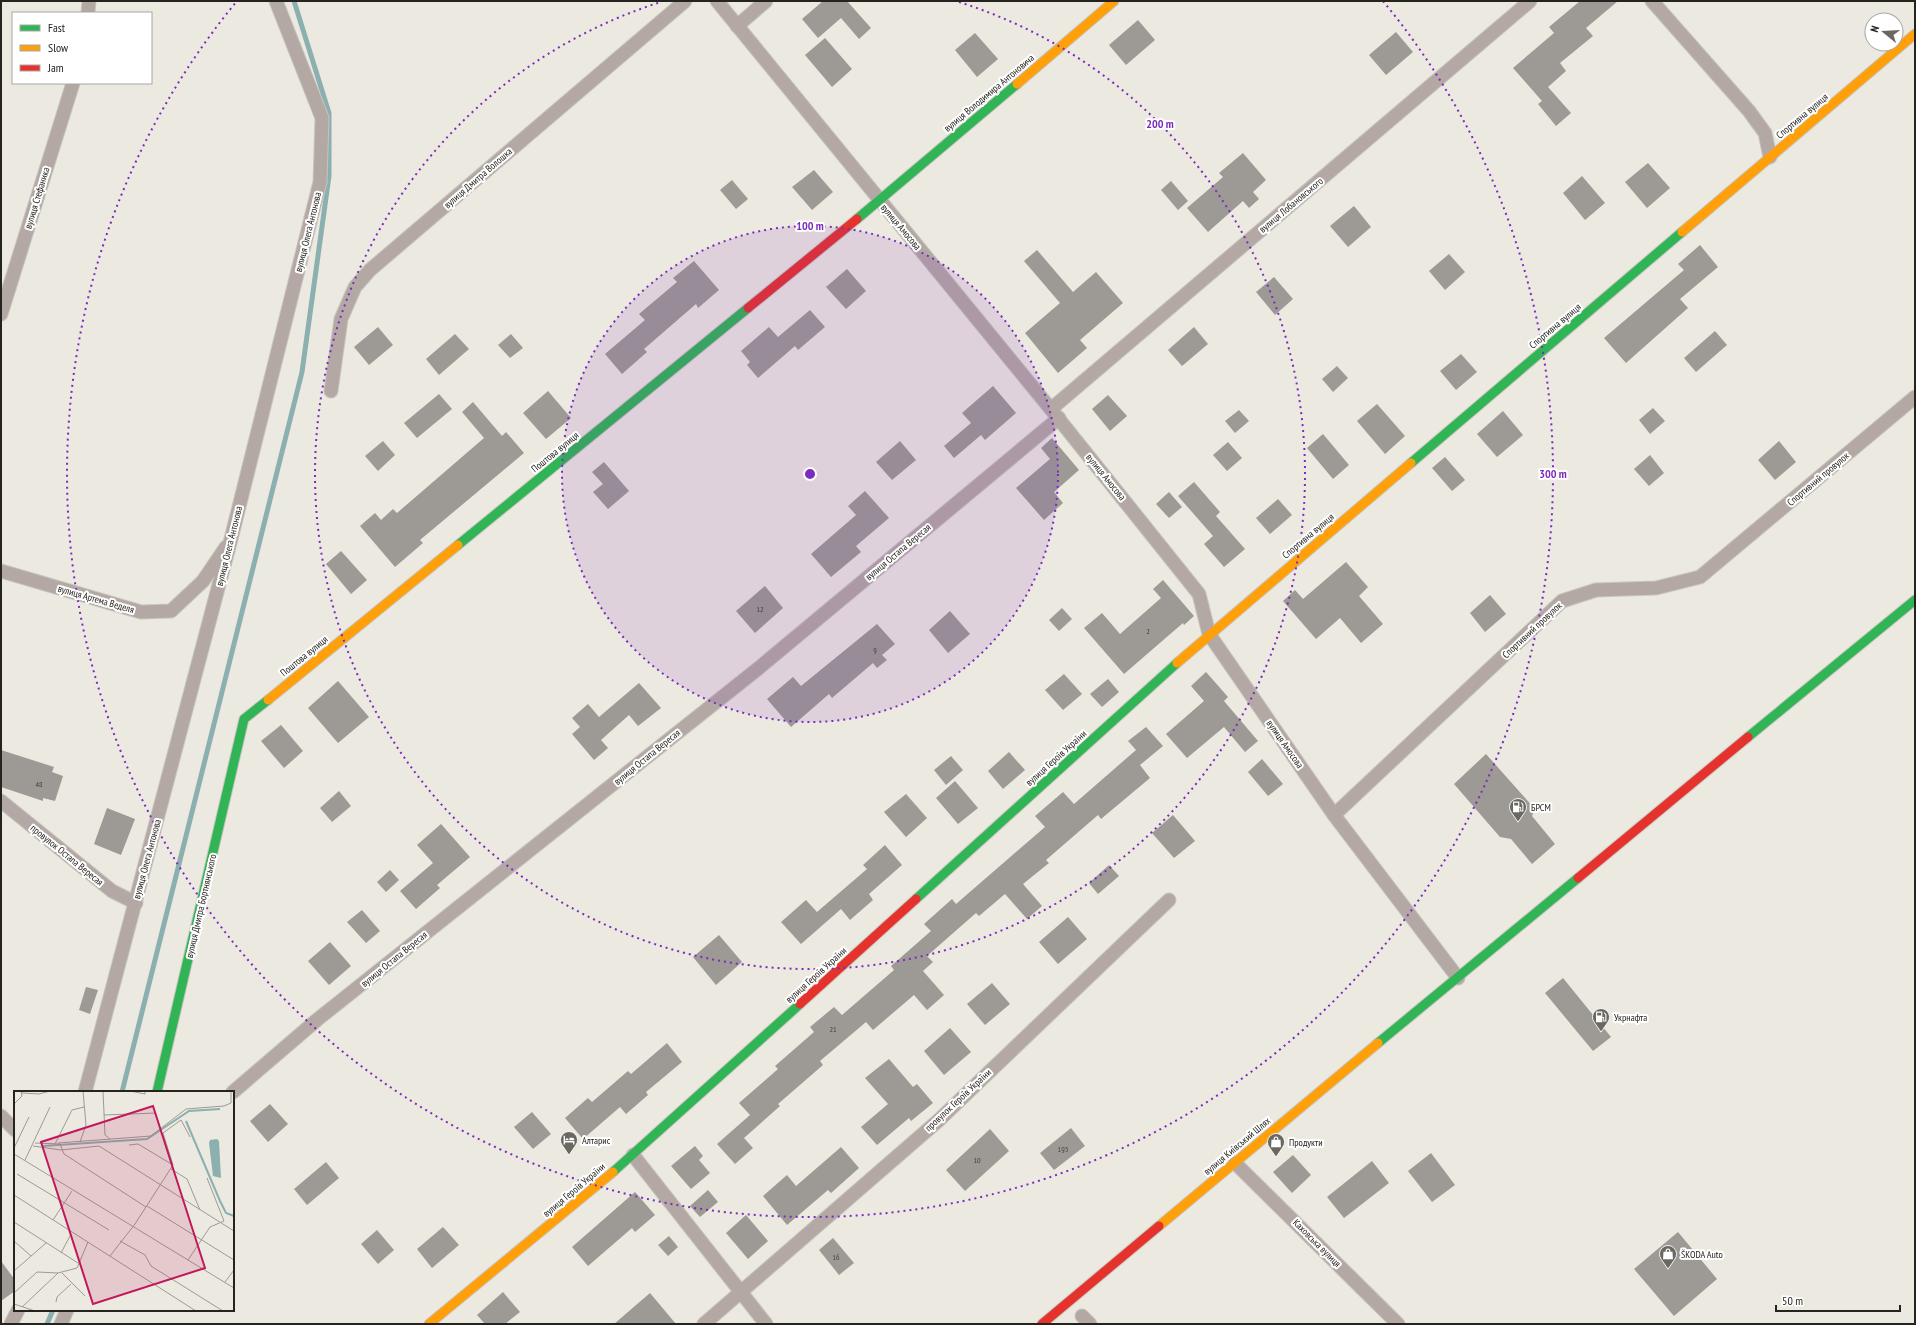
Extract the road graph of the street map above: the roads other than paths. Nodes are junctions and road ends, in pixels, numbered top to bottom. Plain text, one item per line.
1 (89, 1) edge
2 (276, 1) edge
3 (685, 1) edge
4 (717, 1) edge
5 (766, 1) edge
6 (1114, 1) edge
7 (1530, 1) edge
8 (1652, 1) edge
9 (88, 12) edge
10 (737, 26) junction
11 (1915, 34) edge
12 (73, 84) edge
13 (1770, 157) junction
14 (879, 201) junction
15 (1, 314) edge
16 (331, 391) dead end
17 (1915, 397) edge
18 (1055, 414) junction
19 (232, 539) junction
20 (1, 571) edge
21 (1915, 600) edge
22 (1209, 634) junction
23 (244, 719) joint
24 (1, 801) edge
25 (1334, 815) junction
26 (1169, 900) dead end
27 (136, 903) junction
28 (1458, 978) junction
29 (85, 1091) edge
30 (157, 1091) edge
31 (234, 1091) edge
32 (1, 1116) edge
33 (14, 1129) edge
34 (633, 1155) junction
35 (1235, 1163) junction
36 (741, 1293) junction
37 (18, 1311) edge
38 (67, 1311) edge
39 (12, 1324) edge
40 (61, 1324) edge
41 (429, 1324) edge
42 (704, 1324) edge
43 (766, 1324) edge
44 (1042, 1324) edge
45 (1398, 1324) edge

1 - 9 street
2 - 19 street, вулиця Олега Антонова
3 - 16 street, вулиця Дмитра Волошка
4 - 10 street, вулиця Амосова
5 - 10 street
6 - 14 main road, вулиця Володимира Антоновича
7 - 18 street, вулиця Лобановського
8 - 13 street
10 - 14 street, вулиця Амосова
11 - 13 main road, Спортивна вулиця
12 - 15 street, вулиця Стефаника
13 - 22 main road, Спортивна вулиця
14 - 18 street, вулиця Амосова
14 - 23 main road, Поштова вулиця
17 - 25 street, Спортивний провулок
18 - 22 street, вулиця Амосова
18 - 31 street, вулиця Остапа Вересая
19 - 20 street, вулиця Артема Веделя
19 - 27 street, вулиця Олега Антонова
21 - 28 main road, вулиця Київський Шлях
22 - 25 street, вулиця Амосова
22 - 34 main road, вулиця Героїв України
23 - 30 main road, вулиця Дмитра Бортнянського
24 - 27 street, провулок Остапа Вересая
25 - 28 street, вулиця Амосова
26 - 36 street, провулок Героїв України
27 - 29 street, вулиця Олега Антонова
28 - 35 main road, вулиця Київський Шлях
32 - 33 street
34 - 36 street
34 - 41 main road, вулиця Героїв України
35 - 44 main road, вулиця Київський Шлях
35 - 45 street, Каховська вулиця
36 - 42 street, провулок Героїв України
36 - 43 street
37 - 39 street
38 - 40 street

